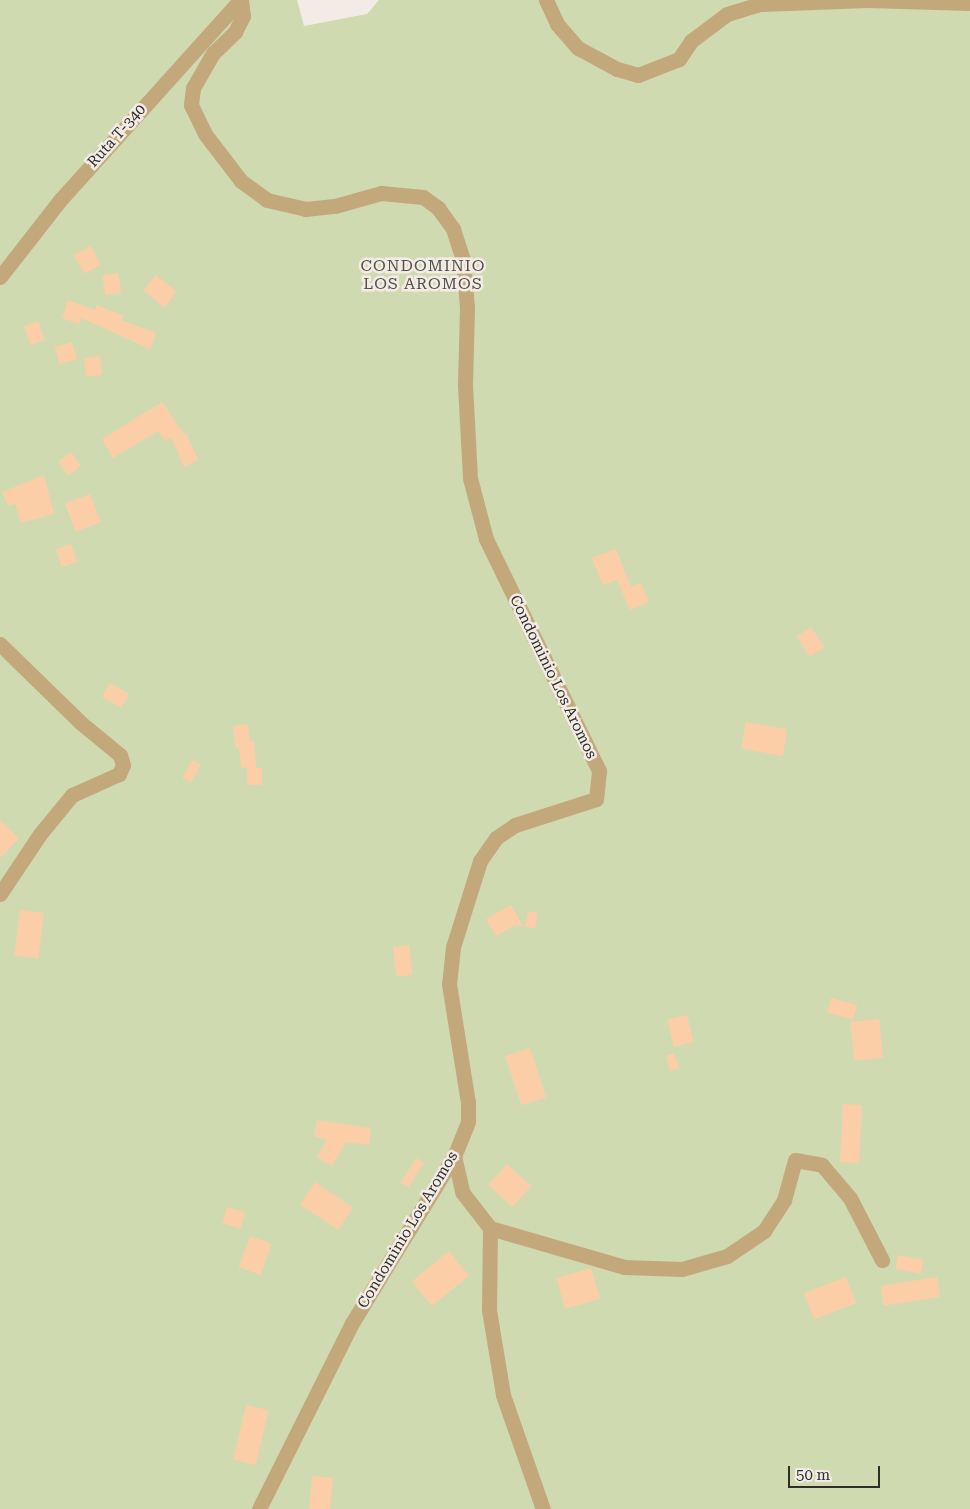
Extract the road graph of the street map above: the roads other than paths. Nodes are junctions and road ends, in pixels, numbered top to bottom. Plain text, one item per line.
1 (240, 0) edge
2 (546, 0) edge
3 (970, 3) edge
4 (0, 277) edge
5 (0, 644) edge
6 (0, 894) edge
7 (454, 1156) junction
8 (490, 1228) junction
9 (882, 1260) dead end
10 (259, 1509) edge
11 (543, 1509) edge

1 - 4 street, Ruta T-340
1 - 7 street, Condominio Los Aromos
2 - 3 street
5 - 6 street
7 - 8 street
7 - 10 street, Condominio Los Aromos
8 - 9 street
8 - 11 street

